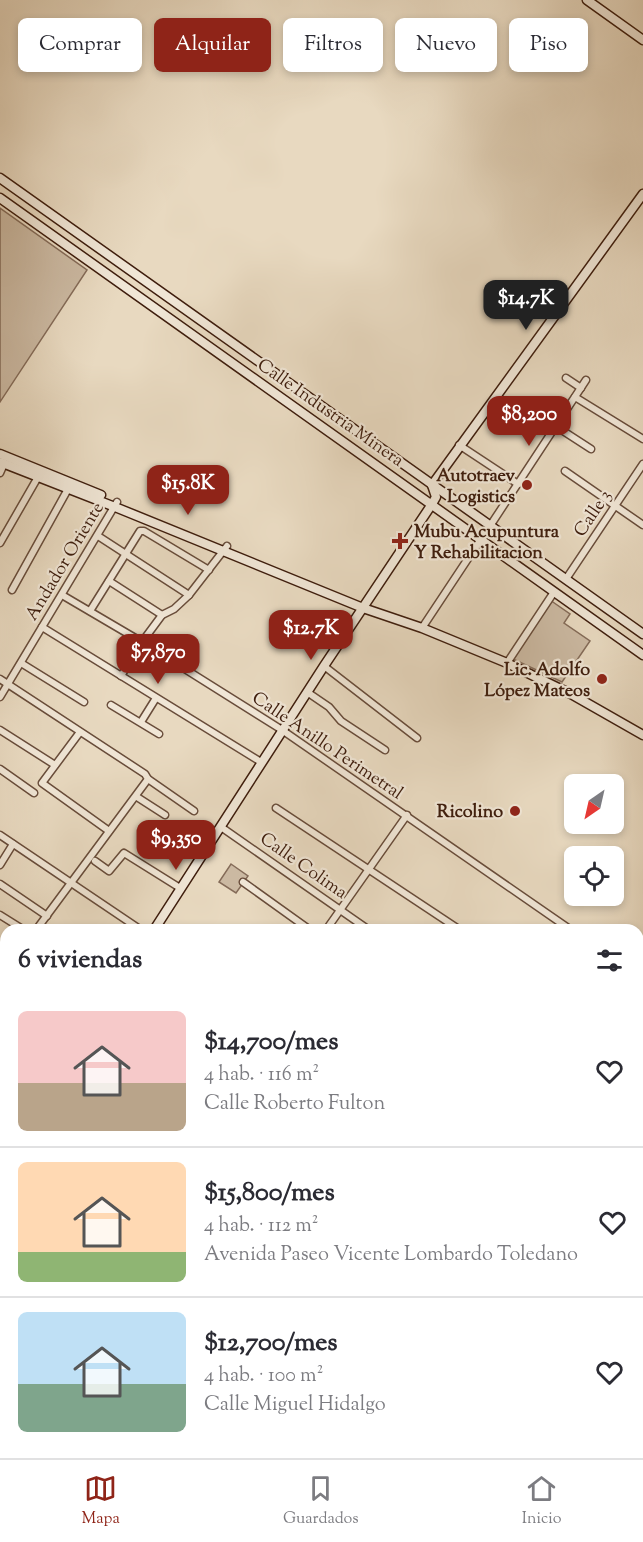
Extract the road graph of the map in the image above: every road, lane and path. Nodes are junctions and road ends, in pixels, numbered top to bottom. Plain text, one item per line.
1 (587, 0) edge
2 (643, 40) edge
3 (0, 178) edge
4 (643, 194) edge
5 (0, 198) edge
6 (566, 378) dead end
7 (586, 380) dead end
8 (581, 388) junction
9 (575, 397) junction
10 (556, 427) junction
11 (643, 439) edge
12 (459, 445) junction
13 (591, 449) dead end
14 (0, 454) edge
15 (2, 463) edge
16 (643, 464) edge
17 (565, 471) dead end
18 (0, 473) edge
19 (38, 477) junction
20 (432, 484) junction
21 (518, 484) junction
22 (68, 489) junction
23 (116, 504) junction
24 (432, 504) junction
25 (616, 506) junction
26 (643, 525) edge
27 (490, 526) junction
28 (98, 537) junction
29 (481, 539) junction
30 (0, 543) edge
31 (225, 548) junction
32 (126, 555) junction
33 (209, 570) junction
34 (566, 579) junction
35 (109, 581) junction
36 (12, 590) dead end
37 (554, 592) junction
38 (62, 595) junction
39 (189, 595) junction
40 (363, 609) junction
41 (608, 610) junction
42 (90, 611) junction
43 (162, 615) junction
44 (599, 623) junction
45 (42, 627) junction
46 (422, 628) junction
47 (642, 630) edge
48 (142, 642) junction
49 (643, 655) edge
50 (21, 663) junction
51 (507, 663) junction
52 (324, 666) junction
53 (122, 676) junction
54 (0, 679) edge
55 (8, 684) junction
56 (307, 692) junction
57 (0, 697) edge
58 (156, 698) junction
59 (84, 702) dead end
60 (111, 705) dead end
61 (141, 722) junction
62 (0, 730) edge
63 (282, 730) junction
64 (80, 732) junction
65 (159, 734) dead end
66 (643, 735) edge
67 (417, 738) dead end
68 (385, 750) dead end
69 (261, 762) junction
70 (55, 765) junction
71 (0, 769) edge
72 (146, 777) junction
73 (34, 793) dead end
74 (137, 797) junction
75 (276, 808) dead end
76 (194, 811) dead end
77 (165, 815) dead end
78 (407, 815) junction
79 (221, 826) junction
80 (109, 831) junction
81 (0, 835) edge
82 (13, 844) junction
83 (95, 861) dead end
84 (0, 865) edge
85 (368, 869) junction
86 (243, 882) dead end
87 (0, 884) edge
88 (71, 884) junction
89 (180, 888) junction
90 (341, 909) junction
91 (0, 915) edge
92 (47, 916) junction
93 (14, 924) edge
94 (41, 924) edge
95 (132, 924) edge
96 (158, 924) edge
97 (302, 924) edge
98 (330, 924) edge
99 (361, 924) edge
100 (451, 924) edge
101 (563, 924) edge

1 - 2 main road
3 - 20 main road, Calle Industria Minera
4 - 12 main road
5 - 24 main road, Calle Industria Minera
6 - 8 street
7 - 8 street
8 - 9 street
9 - 10 street
9 - 11 street
10 - 13 street
10 - 21 street
12 - 20 main road
12 - 21 street
14 - 23 main road
15 - 18 street
15 - 19 main road
16 - 25 street, Calle 3
17 - 25 street
19 - 22 main road
19 - 30 street
20 - 24 main road
20 - 27 main road, Calle Industria Minera
21 - 27 street
22 - 23 main road
22 - 36 street
23 - 28 street, Andador Oriente
23 - 31 main road
24 - 29 main road, Calle Industria Minera
24 - 40 main road
25 - 26 street
25 - 34 street, Calle 3
27 - 34 main road, Calle Industria Minera
28 - 32 street
28 - 38 street, Andador Oriente
29 - 37 main road, Calle Industria Minera
29 - 46 street
31 - 33 street
31 - 40 main road
32 - 33 street
32 - 35 street
32 - 39 street
33 - 39 street
34 - 41 main road, Calle Industria Minera
35 - 42 street
35 - 43 street
37 - 44 main road, Calle Industria Minera
37 - 51 street
38 - 42 street, Calle Anillo Perimetral
38 - 45 street, Andador Oriente
39 - 43 street
40 - 46 main road
40 - 52 main road
41 - 44 main road
41 - 47 main road, Calle Industria Minera
42 - 48 street, Calle Anillo Perimetral
43 - 48 street
44 - 49 main road, Calle Industria Minera
45 - 50 street, Andador Oriente
45 - 53 street
46 - 51 main road
48 - 53 street
48 - 63 street, Calle Anillo Perimetral
50 - 55 street, Andador Oriente
50 - 59 street
51 - 66 main road
52 - 56 main road
52 - 67 street
53 - 58 street
54 - 55 street
55 - 57 street, Andador Oriente
55 - 64 street
56 - 63 main road
56 - 68 street
58 - 61 street
58 - 69 street
60 - 61 street
61 - 65 street
62 - 70 street
63 - 69 main road
63 - 78 street, Calle Anillo Perimetral
64 - 70 street
64 - 72 street
69 - 79 main road
70 - 80 street
71 - 73 street
72 - 74 street
72 - 76 street
74 - 77 street
74 - 80 street
75 - 85 street
78 - 85 street
78 - 101 street, Calle Anillo Perimetral
79 - 89 main road
79 - 90 street, Calle Colima
80 - 88 street
81 - 82 street
82 - 84 street
82 - 88 street
83 - 89 street
85 - 90 street
85 - 100 street
86 - 97 street
87 - 92 street
88 - 92 street
88 - 95 street
89 - 96 main road
90 - 98 street
90 - 99 street, Calle Colima
91 - 93 street
92 - 94 street

